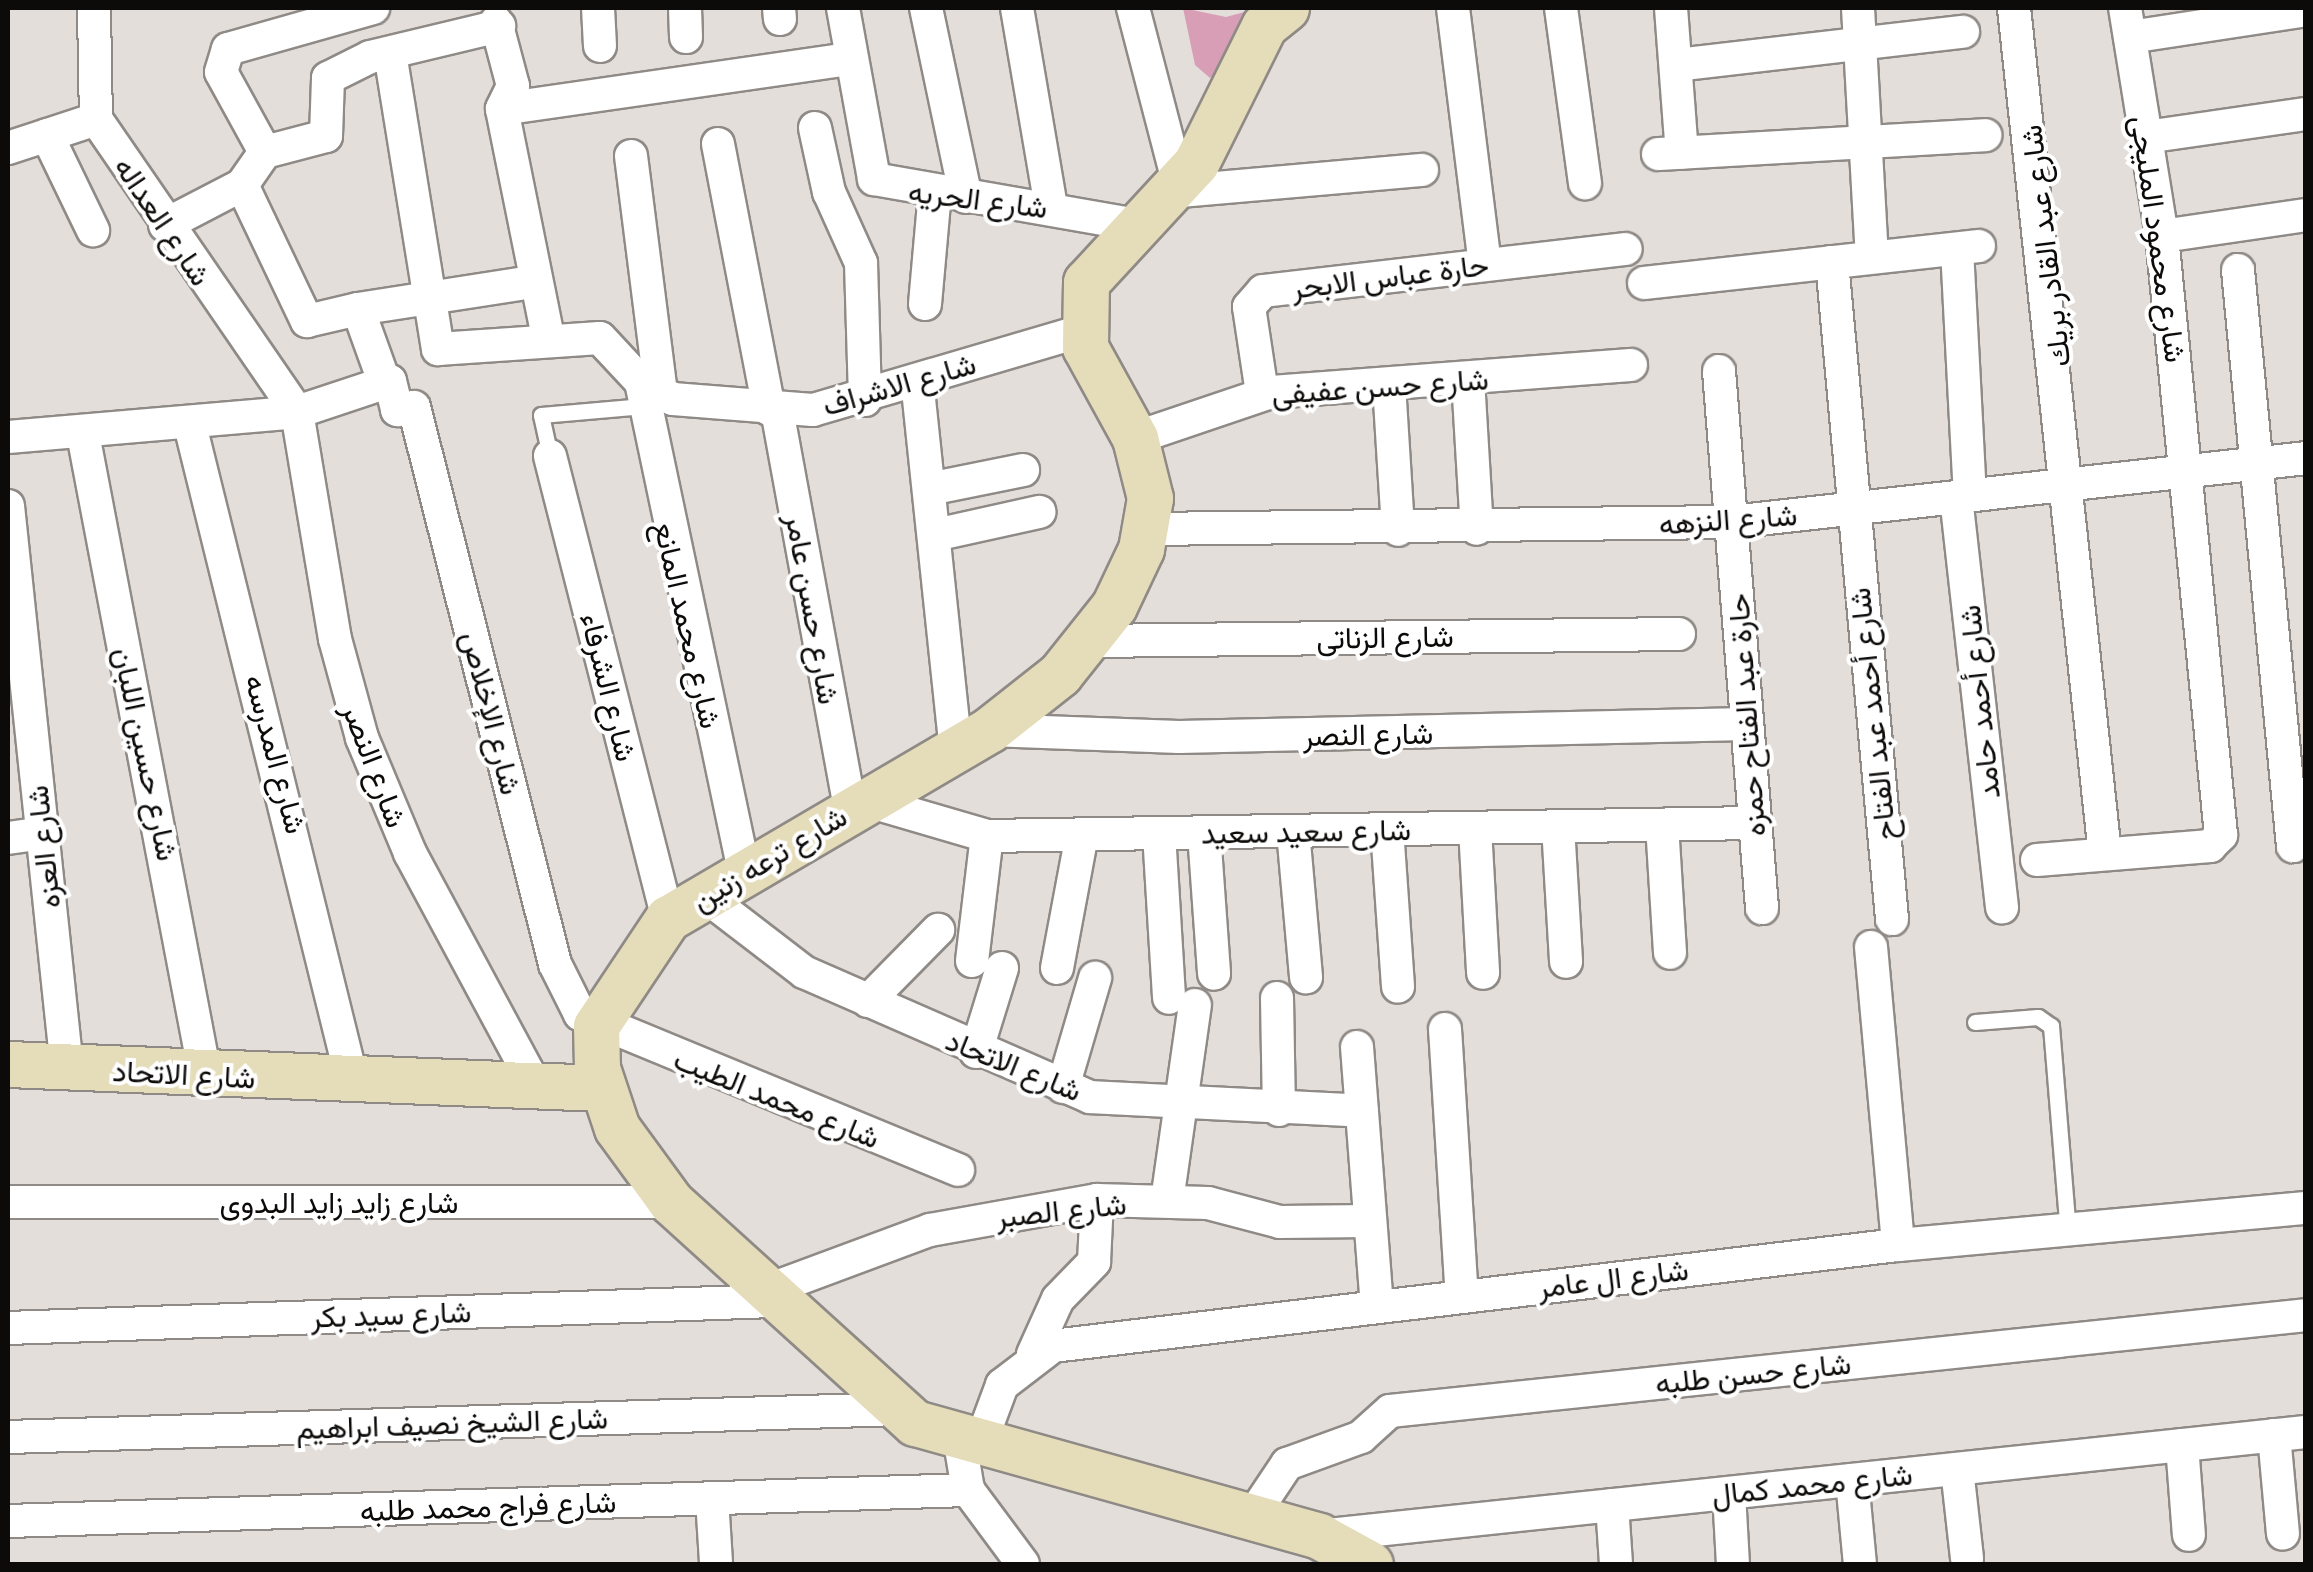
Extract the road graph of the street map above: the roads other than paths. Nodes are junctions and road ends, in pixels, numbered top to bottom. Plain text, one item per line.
1 (94, 8) edge
2 (373, 8) edge
3 (598, 8) edge
4 (844, 8) edge
5 (926, 8) edge
6 (1017, 8) edge
7 (1133, 8) edge
8 (1452, 8) edge
9 (1561, 8) edge
10 (1671, 8) edge
11 (1858, 8) edge
12 (2014, 8) edge
13 (2306, 10) edge
14 (325, 14) edge
15 (1270, 14) edge
16 (2127, 22) edge
17 (1963, 32) dead end
18 (1860, 44) junction
19 (600, 46) dead end
20 (390, 53) junction
21 (849, 58) junction
22 (1676, 64) junction
23 (502, 109) junction
24 (2306, 114) edge
25 (96, 120) junction
26 (815, 128) dead end
27 (46, 135) junction
28 (1985, 135) dead end
29 (2146, 137) junction
30 (1866, 142) junction
31 (718, 144) dead end
32 (8, 148) edge
33 (265, 152) junction
34 (631, 156) dead end
35 (1422, 170) dead end
36 (1585, 183) dead end
37 (242, 185) junction
38 (1175, 188) junction
39 (951, 195) junction
40 (1051, 207) junction
41 (2306, 215) edge
42 (165, 225) junction
43 (1137, 225) junction
44 (92, 230) dead end
45 (2162, 236) junction
46 (1626, 248) dead end
47 (1872, 257) junction
48 (1832, 262) junction
49 (1485, 265) junction
50 (2238, 270) dead end
51 (1644, 283) dead end
52 (520, 284) dead end
53 (425, 296) junction
54 (926, 304) dead end
55 (358, 308) junction
56 (1081, 331) junction
57 (548, 337) junction
58 (1631, 365) dead end
59 (1719, 371) dead end
60 (1468, 379) junction
61 (916, 380) junction
62 (1388, 384) junction
63 (649, 394) junction
64 (1262, 394) junction
65 (391, 397) junction
66 (865, 400) junction
67 (773, 409) junction
68 (296, 412) junction
69 (190, 425) junction
70 (83, 434) junction
71 (8, 437) edge
72 (1135, 438) junction
73 (550, 456) joint
74 (2306, 458) edge
75 (2256, 464) junction
76 (1023, 470) dead end
77 (2188, 472) junction
78 (2072, 484) junction
79 (929, 489) junction
80 (1963, 497) junction
81 (8, 506) edge
82 (1852, 509) junction
83 (1040, 512) dead end
84 (1732, 522) junction
85 (1147, 528) junction
86 (1398, 530) junction
87 (1478, 530) junction
88 (935, 535) junction
89 (1679, 634) dead end
90 (1091, 641) junction
91 (1746, 724) junction
92 (973, 739) junction
93 (857, 805) junction
94 (1755, 823) junction
95 (1662, 825) junction
96 (1558, 826) junction
97 (1475, 828) junction
98 (1387, 830) junction
99 (1293, 831) junction
100 (42, 833) junction
101 (1159, 833) junction
102 (1204, 833) junction
103 (1082, 834) junction
104 (987, 836) junction
105 (8, 838) edge
106 (2294, 846) dead end
107 (2105, 854) junction
108 (2037, 860) dead end
109 (743, 867) junction
110 (687, 907) junction
111 (1762, 908) dead end
112 (2002, 908) dead end
113 (1892, 920) dead end
114 (938, 930) dead end
115 (1870, 948) dead end
116 (1670, 953) dead end
117 (1566, 962) dead end
118 (1057, 968) dead end
119 (1483, 973) dead end
120 (1214, 974) dead end
121 (1306, 977) dead end
122 (1095, 978) dead end
123 (1398, 988) dead end
124 (1277, 998) dead end
125 (868, 1001) junction
126 (1975, 1022) dead end
127 (596, 1026) junction
128 (1445, 1029) dead end
129 (1357, 1047) dead end
130 (976, 1052) junction
131 (8, 1064) edge
132 (66, 1068) junction
133 (205, 1075) junction
134 (354, 1084) junction
135 (1063, 1086) junction
136 (600, 1088) junction
137 (537, 1089) junction
138 (1180, 1106) junction
139 (1279, 1110) junction
140 (1362, 1112) junction
141 (958, 1170) dead end
142 (1097, 1200) junction
143 (1167, 1201) junction
144 (8, 1202) edge
145 (671, 1202) junction
146 (2306, 1208) edge
147 (1369, 1221) junction
148 (2068, 1231) junction
149 (1898, 1245) junction
150 (769, 1296) junction
151 (1462, 1296) junction
152 (1377, 1306) junction
153 (2306, 1315) edge
154 (8, 1328) edge
155 (1033, 1354) junction
156 (897, 1409) junction
157 (2290, 1433) edge
158 (8, 1436) edge
159 (970, 1444) junction
160 (2182, 1445) junction
161 (1957, 1469) junction
162 (1852, 1480) junction
163 (968, 1490) junction
164 (1729, 1493) junction
165 (712, 1499) junction
166 (1612, 1505) junction
167 (8, 1521) edge
168 (1249, 1521) junction
169 (2283, 1534) dead end
170 (2188, 1535) dead end
171 (1304, 1550) edge
172 (1967, 1558) dead end
173 (716, 1562) edge
174 (1007, 1564) edge
175 (1023, 1564) edge
176 (1370, 1564) edge
177 (1616, 1564) edge
178 (1733, 1564) edge
179 (1860, 1564) edge

1 - 25 street
2 - 14 street
3 - 19 street
4 - 21 street, شارع الحريه
5 - 39 street
6 - 40 street
7 - 38 street
8 - 49 street
9 - 36 street
10 - 22 street
11 - 18 street
12 - 78 street, شارع عبد القادر بريك
13 - 16 street
14 - 33 street
15 - 38 street
16 - 29 street, شارع محمود المليجى
17 - 18 street
18 - 22 street
18 - 30 street
20 - 23 street
20 - 33 street
20 - 53 street
21 - 23 street
21 - 39 street, شارع الحريه
22 - 30 street
23 - 57 street
24 - 29 street
25 - 27 street
25 - 42 street, شارع العداله
26 - 66 street
27 - 32 street
27 - 44 street
28 - 30 street
29 - 45 street, شارع محمود المليجى
30 - 47 street
31 - 67 street, شارع حسن عامر
33 - 37 street
34 - 63 street, شارع محمد المانع
35 - 38 street
37 - 42 street
37 - 55 street
38 - 43 street
39 - 40 street, شارع الحريه
39 - 54 street
40 - 43 street, شارع الحريه
41 - 45 street
42 - 68 street, شارع العداله
43 - 56 street
45 - 77 street, شارع محمود المليجى
46 - 49 street, حارة عباس الابحر
47 - 48 street
47 - 80 street, شارع أحمد حامد
48 - 51 street
48 - 82 street, شارع أحمد عبد الفتاح
49 - 64 street, حارة عباس الابحر
50 - 75 street
52 - 53 street
53 - 55 street
53 - 57 street
55 - 65 street
56 - 61 street, شارع الاشراف
56 - 72 street
57 - 63 street
58 - 60 street, شارع حسن عفيفى
59 - 84 street, حارة عبد الفتاح حمزه
60 - 62 street, شارع حسن عفيفى
60 - 87 street
61 - 66 street, شارع الاشراف
61 - 79 street
62 - 64 street, شارع حسن عفيفى
62 - 86 street
63 - 67 street, شارع الاشراف
63 - 73 lane
63 - 109 street, شارع محمد المانع
64 - 72 street, شارع حسن عفيفى
65 - 68 street
65 - 127 street, شارع الإخلاص
66 - 67 street, شارع الاشراف
67 - 93 street, شارع حسن عامر
68 - 69 street
68 - 137 street, شارع النصر
69 - 70 street
69 - 134 street, شارع المدرسه
70 - 71 street
70 - 133 street, شارع حسين اللبان
72 - 85 street
73 - 110 street, شارع الشرفاء
74 - 75 street, شارع النزهه
75 - 77 street, شارع النزهه
75 - 106 street
76 - 79 street
77 - 78 street, شارع النزهه
77 - 107 street, شارع محمود المليجى
78 - 80 street, شارع النزهه
78 - 107 street, شارع عبد القادر بريك
79 - 88 street
80 - 82 street, شارع النزهه
80 - 112 street, شارع أحمد حامد
81 - 100 street, شارع العزه
82 - 84 street, شارع النزهه
82 - 113 street, شارع أحمد عبد الفتاح
83 - 88 street
84 - 87 street, شارع النزهه
84 - 91 street, حارة عبد الفتاح حمزه
85 - 86 street, شارع النزهه
85 - 90 street, شارع ترعه زنين
86 - 87 street, شارع النزهه
88 - 92 street
89 - 90 street, شارع الزناتى
90 - 92 street, شارع ترعه زنين
91 - 92 street, شارع النصر
91 - 94 street, حارة عبد الفتاح حمزه
92 - 93 street, شارع ترعه زنين
93 - 104 street, شارع سعيد سعيد
93 - 109 street, شارع ترعه زنين
94 - 95 street, شارع سعيد سعيد
94 - 111 street, حارة عبد الفتاح حمزه
95 - 96 street, شارع سعيد سعيد
95 - 116 street
96 - 97 street, شارع سعيد سعيد
96 - 117 street
97 - 98 street, شارع سعيد سعيد
97 - 119 street
98 - 99 street, شارع سعيد سعيد
98 - 123 street
99 - 102 street, شارع سعيد سعيد
99 - 121 street
100 - 105 street
100 - 132 street, شارع العزه
101 - 102 street, شارع سعيد سعيد
101 - 103 street, شارع سعيد سعيد
101 - 138 street
102 - 120 street
103 - 104 street, شارع سعيد سعيد
103 - 118 street
104 - 130 street
107 - 108 street
109 - 110 street, شارع ترعه زنين
110 - 125 street, شارع الاتحاد
110 - 127 street, شارع ترعه زنين
114 - 125 street
115 - 149 street
122 - 135 street
124 - 139 street
125 - 130 street, شارع الاتحاد
126 - 148 lane
127 - 136 street
127 - 141 street, شارع محمد الطيب
128 - 151 street
129 - 140 street
130 - 135 street, شارع الاتحاد
131 - 132 street, شارع الاتحاد
132 - 133 street, شارع الاتحاد
133 - 134 street, شارع الاتحاد
134 - 137 street, شارع الاتحاد
135 - 138 street, شارع الاتحاد
136 - 137 street, شارع الاتحاد
136 - 145 street
138 - 139 street, شارع الاتحاد
138 - 143 street
139 - 140 street, شارع الاتحاد
140 - 147 street
142 - 143 street, شارع الصبر
142 - 150 street, شارع الصبر
142 - 155 street
143 - 147 street, شارع الصبر
144 - 145 street, شارع زايد زايد البدوى
145 - 150 street
146 - 148 street, شارع ال عامر
147 - 152 street
148 - 149 street, شارع ال عامر
149 - 151 street, شارع ال عامر
150 - 154 street, شارع سيد بكر
150 - 156 street
151 - 152 street, شارع ال عامر
152 - 155 street, شارع ال عامر
153 - 168 street, شارع حسن طلبه
155 - 159 street
156 - 158 street, شارع الشيخ نصيف ابراهيم
156 - 159 street
157 - 160 street, شارع محمد كمال
157 - 169 street
159 - 163 street
159 - 168 street
160 - 161 street, شارع محمد كمال
160 - 170 street
161 - 162 street, شارع محمد كمال
161 - 172 street
162 - 164 street, شارع محمد كمال
162 - 179 street
163 - 165 street, شارع فراج محمد طلبه
163 - 175 street
164 - 166 street, شارع محمد كمال
164 - 178 street
165 - 167 street, شارع فراج محمد طلبه
165 - 173 street
166 - 171 street, شارع محمد كمال
166 - 177 street
168 - 171 street
171 - 176 street
174 - 175 street

